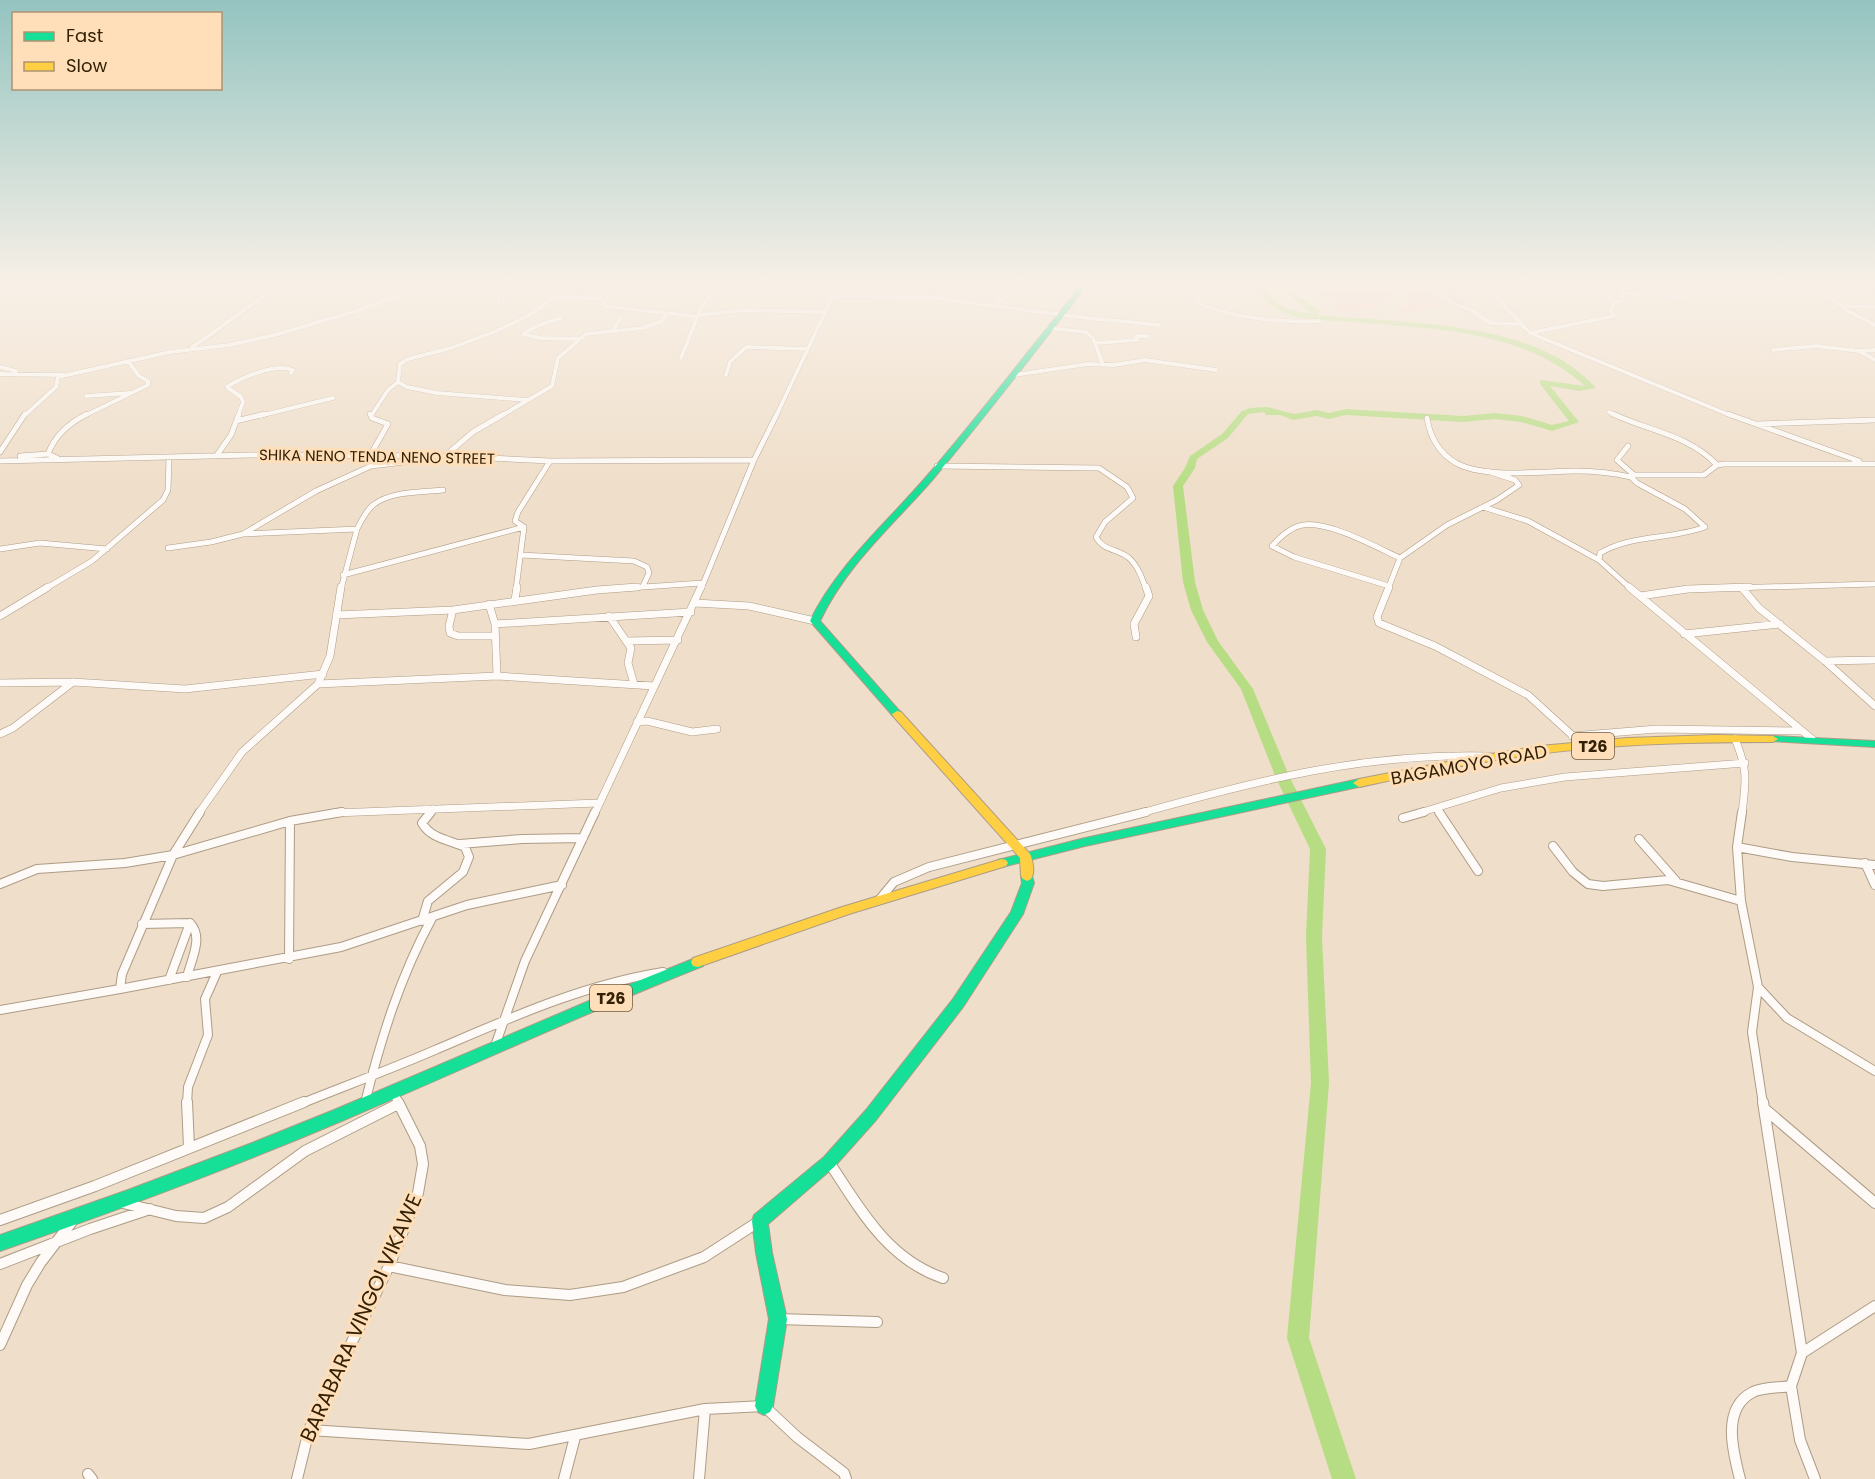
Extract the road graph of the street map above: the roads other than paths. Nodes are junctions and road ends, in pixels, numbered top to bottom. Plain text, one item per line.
1 (185, 350) edge
2 (440, 350) edge
3 (567, 350) edge
4 (685, 350) edge
5 (743, 350) edge
6 (808, 350) edge
7 (1033, 350) edge
8 (1097, 350) edge
9 (1572, 350) edge
10 (1854, 350) edge
11 (1875, 350) edge
12 (1859, 351) junction
13 (681, 358) dead end
14 (1875, 360) edge
15 (128, 361) junction
16 (1103, 365) junction
17 (0, 367) edge
18 (1216, 370) dead end
19 (27, 373) junction
20 (291, 373) dead end
21 (0, 374) edge
22 (66, 375) junction
23 (726, 375) dead end
24 (1014, 375) junction
25 (57, 379) junction
26 (398, 382) junction
27 (133, 393) junction
28 (86, 396) dead end
29 (333, 398) dead end
30 (527, 400) junction
31 (1610, 412) dead end
32 (1427, 418) dead end
33 (1875, 420) edge
34 (236, 421) junction
35 (1753, 424) junction
36 (12, 432) junction
37 (0, 438) edge
38 (1628, 446) dead end
39 (0, 451) edge
40 (48, 454) junction
41 (217, 455) junction
42 (446, 455) junction
43 (169, 457) junction
44 (0, 459) edge
45 (59, 459) junction
46 (754, 460) junction
47 (550, 461) junction
48 (940, 462) junction
49 (1865, 463) junction
50 (1875, 464) edge
51 (958, 465) junction
52 (1717, 465) junction
53 (1487, 471) junction
54 (1633, 476) junction
55 (443, 490) dead end
56 (1483, 507) junction
57 (524, 527) junction
58 (357, 529) junction
59 (243, 534) junction
60 (168, 548) dead end
61 (0, 549) edge
62 (107, 549) junction
63 (521, 555) junction
64 (1400, 558) junction
65 (1599, 560) junction
66 (343, 575) junction
67 (702, 583) junction
68 (1875, 584) edge
69 (643, 586) junction
70 (1389, 586) junction
71 (1742, 588) junction
72 (1640, 596) junction
73 (515, 600) junction
74 (695, 603) junction
75 (489, 604) junction
76 (453, 609) junction
77 (691, 612) junction
78 (336, 615) junction
79 (609, 615) junction
80 (0, 616) edge
81 (815, 621) junction
82 (495, 624) junction
83 (1780, 624) junction
84 (1684, 634) junction
85 (495, 636) junction
86 (1136, 637) dead end
87 (678, 640) junction
88 (626, 641) junction
89 (1875, 660) edge
90 (1826, 661) junction
91 (323, 674) junction
92 (497, 676) junction
93 (73, 682) junction
94 (0, 683) edge
95 (318, 684) junction
96 (634, 684) junction
97 (654, 686) junction
98 (1875, 706) edge
99 (637, 722) junction
100 (717, 729) dead end
101 (1801, 731) junction
102 (0, 734) edge
103 (1572, 736) junction
104 (1735, 739) junction
105 (1812, 739) junction
106 (1875, 744) edge
107 (1584, 746) junction
108 (1496, 757) junction
109 (1745, 763) junction
110 (598, 803) junction
111 (433, 808) junction
112 (1437, 808) junction
113 (1403, 818) dead end
114 (290, 821) junction
115 (583, 838) junction
116 (1639, 839) dead end
117 (460, 844) junction
118 (1016, 844) junction
119 (1553, 846) dead end
120 (1737, 847) junction
121 (173, 855) junction
122 (1026, 857) junction
123 (1865, 863) junction
124 (1875, 865) edge
125 (1478, 871) dead end
126 (1676, 881) junction
127 (0, 884) edge
128 (562, 885) junction
129 (1875, 885) edge
130 (879, 900) junction
131 (1741, 901) junction
132 (433, 917) junction
133 (422, 921) junction
134 (189, 922) junction
135 (142, 924) junction
136 (289, 959) junction
137 (675, 971) junction
138 (217, 972) junction
139 (187, 977) junction
140 (169, 980) junction
141 (1758, 987) junction
142 (120, 989) junction
143 (0, 1010) edge
144 (503, 1021) junction
145 (495, 1046) junction
146 (1875, 1071) edge
147 (371, 1077) junction
148 (393, 1092) junction
149 (365, 1103) junction
150 (398, 1104) junction
151 (1766, 1110) junction
152 (189, 1147) junction
153 (828, 1162) junction
154 (121, 1203) junction
155 (1875, 1203) edge
156 (151, 1209) junction
157 (75, 1219) junction
158 (0, 1220) edge
159 (760, 1221) junction
160 (56, 1242) junction
161 (0, 1244) edge
162 (0, 1264) edge
163 (388, 1266) junction
164 (943, 1278) dead end
165 (1875, 1306) edge
166 (778, 1319) junction
167 (877, 1322) dead end
168 (0, 1345) edge
169 (1802, 1353) junction
170 (1791, 1386) junction
171 (764, 1406) junction
172 (705, 1409) junction
173 (309, 1430) junction
174 (574, 1437) junction
175 (297, 1479) edge
176 (564, 1479) edge
177 (699, 1479) edge
178 (846, 1479) edge
179 (1740, 1479) edge
180 (1815, 1479) edge

1 - 15 street
2 - 26 street
3 - 30 street
4 - 13 street
5 - 23 street
6 - 46 street
7 - 24 main road
8 - 16 street
9 - 35 street
10 - 12 street
11 - 12 street
12 - 14 street
15 - 22 street
15 - 27 street
16 - 18 street
16 - 24 street
17 - 19 street
19 - 21 street
19 - 22 street
19 - 25 street
20 - 34 street
22 - 25 street
24 - 48 main road
25 - 36 street
26 - 30 street
26 - 42 street
27 - 28 street
27 - 40 street
29 - 34 street
30 - 42 street
31 - 52 street
32 - 53 street
33 - 35 street
34 - 41 street
35 - 49 street
36 - 37 street
36 - 39 street
38 - 54 street
40 - 44 street
40 - 45 street
41 - 42 street, SHIKA NENO TENDA NENO STREET
41 - 43 street, SHIKA NENO TENDA NENO STREET
42 - 47 street, SHIKA NENO TENDA NENO STREET
42 - 59 street
43 - 45 street, SHIKA NENO TENDA NENO STREET
43 - 62 street
44 - 45 street, SHIKA NENO TENDA NENO STREET
46 - 47 street, SHIKA NENO TENDA NENO STREET
46 - 67 street
47 - 57 street
48 - 51 street
48 - 51 street
48 - 81 main road
49 - 50 street
49 - 52 street
51 - 86 street
52 - 54 street
53 - 54 street
53 - 56 street
54 - 65 street
55 - 58 street
56 - 64 street
56 - 65 street
57 - 63 street
57 - 66 street
58 - 59 street
58 - 66 street
59 - 60 street
61 - 62 street
62 - 80 street
63 - 69 street
63 - 73 street
64 - 70 street
64 - 70 street
65 - 72 street
66 - 78 street
67 - 69 street
67 - 74 street
68 - 71 street
69 - 73 street
70 - 103 street
71 - 72 street
71 - 83 street
72 - 84 street
73 - 75 street
74 - 77 street
74 - 81 street
75 - 76 street
75 - 82 street
76 - 78 street
76 - 85 street
77 - 79 street
77 - 87 street
78 - 91 street
79 - 82 street
79 - 88 street
81 - 118 main road
82 - 85 street
83 - 84 street
83 - 90 street
84 - 101 street
85 - 92 street
87 - 88 street
87 - 97 street
88 - 96 street
89 - 90 street
90 - 98 street
91 - 93 street
91 - 95 street
92 - 95 street
92 - 96 street
93 - 94 street
93 - 102 street
95 - 121 street
96 - 97 street
97 - 99 street
99 - 100 street
99 - 110 street
101 - 103 street
101 - 105 street
103 - 107 street
104 - 105 main road, BAGAMOYO ROAD / T26
104 - 107 main road, BAGAMOYO ROAD / T26
104 - 109 street
105 - 106 main road, BAGAMOYO ROAD / T26
107 - 108 main road, BAGAMOYO ROAD / T26
108 - 118 street
108 - 122 main road, BAGAMOYO ROAD / T26
109 - 112 street
109 - 120 street
110 - 111 street
110 - 115 street
111 - 114 street
111 - 117 street
112 - 113 street
112 - 125 street
114 - 121 street
114 - 136 street
115 - 117 street
115 - 128 street
116 - 126 street
117 - 133 street
118 - 122 main road
118 - 130 street
119 - 126 street
120 - 123 street
120 - 131 street
121 - 127 street
121 - 135 street
122 - 130 main road, T26
122 - 153 main road
123 - 124 street
123 - 129 street
126 - 131 street
128 - 132 street
128 - 144 street
130 - 137 main road, T26
131 - 141 street
132 - 133 street
132 - 147 street
133 - 136 street
134 - 135 street
134 - 139 street
134 - 140 street
135 - 142 street
136 - 138 street
137 - 144 street
137 - 145 main road, T26
138 - 139 street
138 - 152 street
139 - 140 street
140 - 142 street
141 - 146 street
141 - 151 street
142 - 143 street
144 - 145 street
144 - 147 street
145 - 148 main road, T26
147 - 149 street
147 - 152 street
148 - 149 main road, T26
148 - 150 street, BARABARA VINGOI VIKAWE
149 - 154 main road, T26
150 - 156 street
150 - 163 street, BARABARA VINGOI VIKAWE
151 - 155 street
151 - 169 street
152 - 158 street
153 - 159 main road
153 - 164 street
154 - 156 street
154 - 157 main road, T26
156 - 160 street
157 - 160 street
157 - 161 main road, T26
159 - 163 street
159 - 166 main road
160 - 162 street
160 - 168 street
163 - 173 street, BARABARA VINGOI VIKAWE
165 - 169 street
166 - 167 street
166 - 171 main road
169 - 170 street
170 - 179 street
170 - 180 street
171 - 172 street
171 - 178 street
172 - 174 street
172 - 177 street
173 - 174 street
173 - 175 street, BARABARA VINGOI VIKAWE
174 - 176 street

